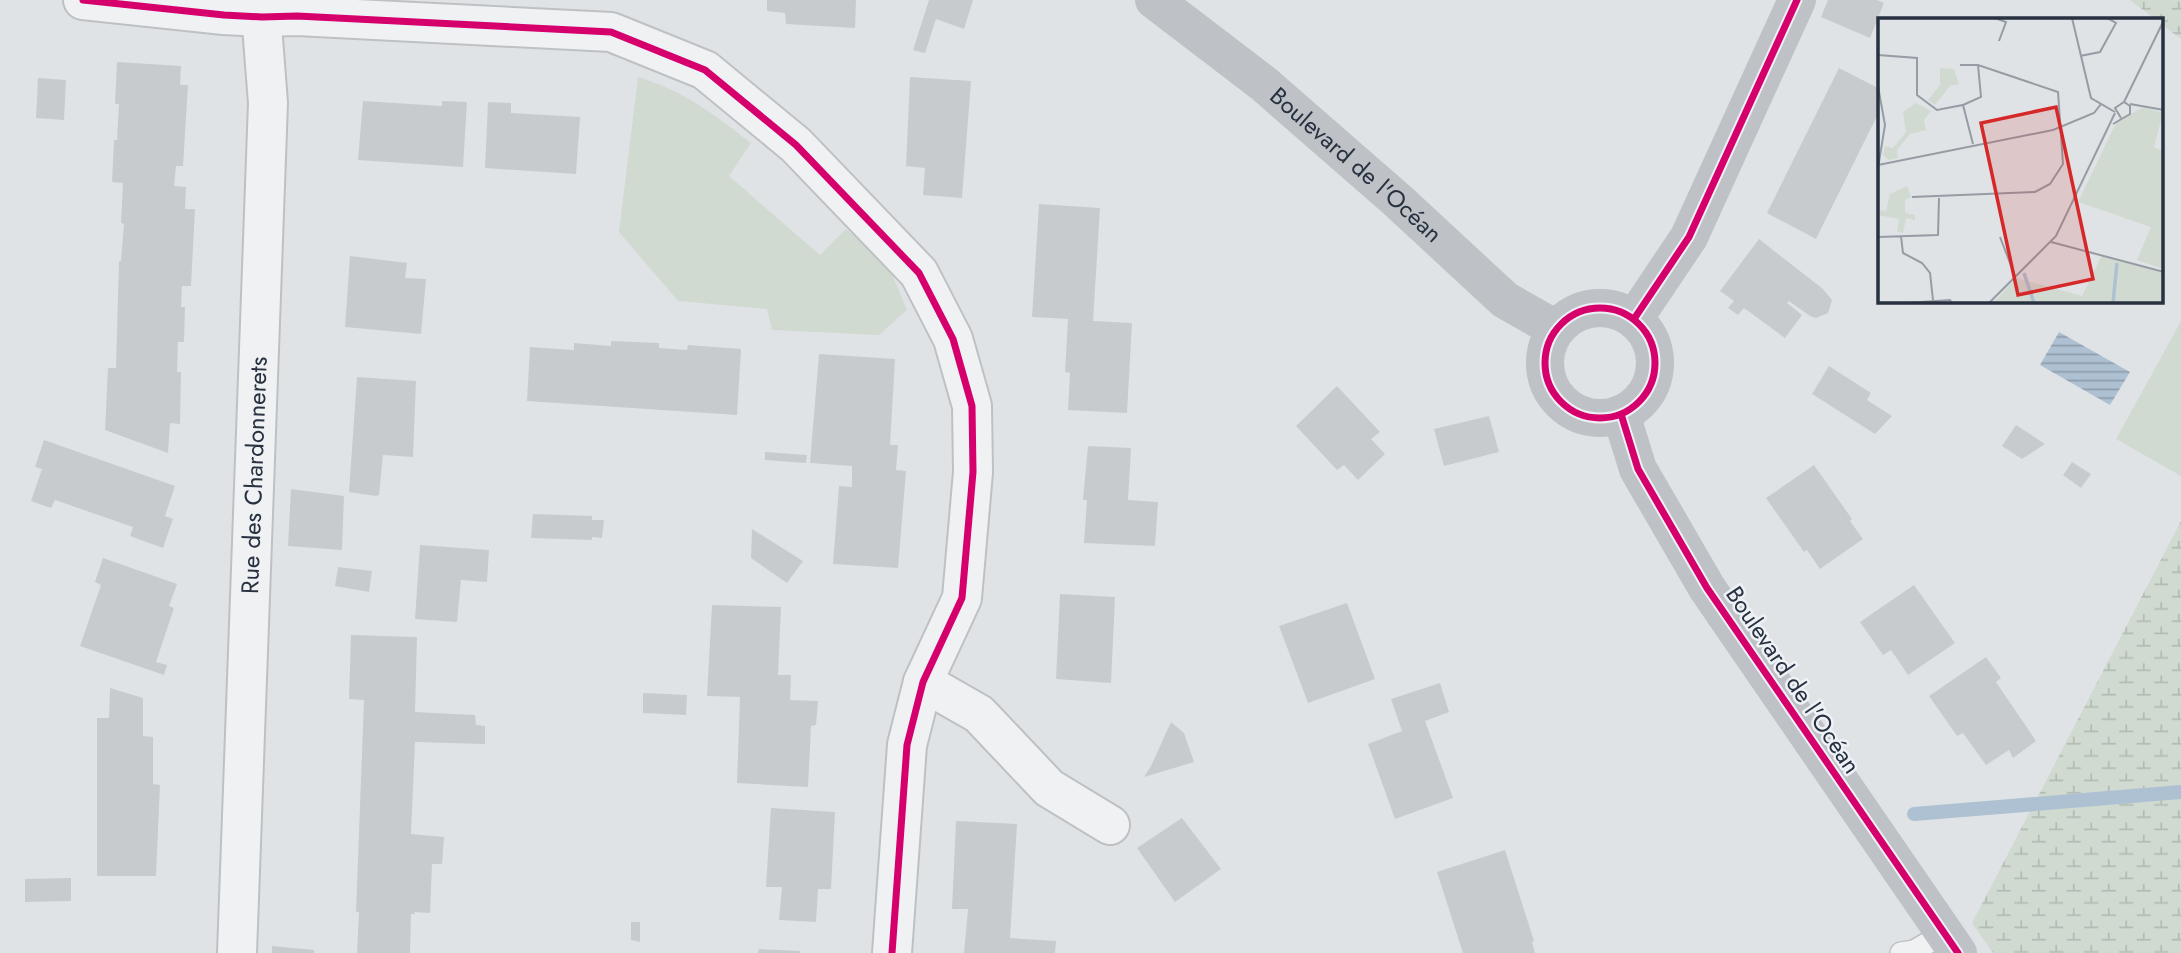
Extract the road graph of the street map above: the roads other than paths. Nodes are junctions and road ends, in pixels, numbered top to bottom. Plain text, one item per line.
1 (83, 0) edge
2 (1154, 0) edge
3 (1797, 0) edge
4 (261, 9) edge
5 (1634, 319) junction
6 (1556, 330) junction
7 (1620, 414) junction
8 (923, 682) junction
9 (1110, 825) dead end
10 (1952, 943) edge
11 (237, 953) edge
12 (892, 953) edge
13 (1900, 953) edge

1 - 4 street
2 - 6 main road, Boulevard de l'Océan
3 - 5 main road
4 - 8 street
4 - 11 street, Rue des Chardonnerets
5 - 6 main road
5 - 7 main road
6 - 7 main road
7 - 10 main road, Boulevard de l'Océan
8 - 9 street
8 - 12 street
10 - 13 lane

